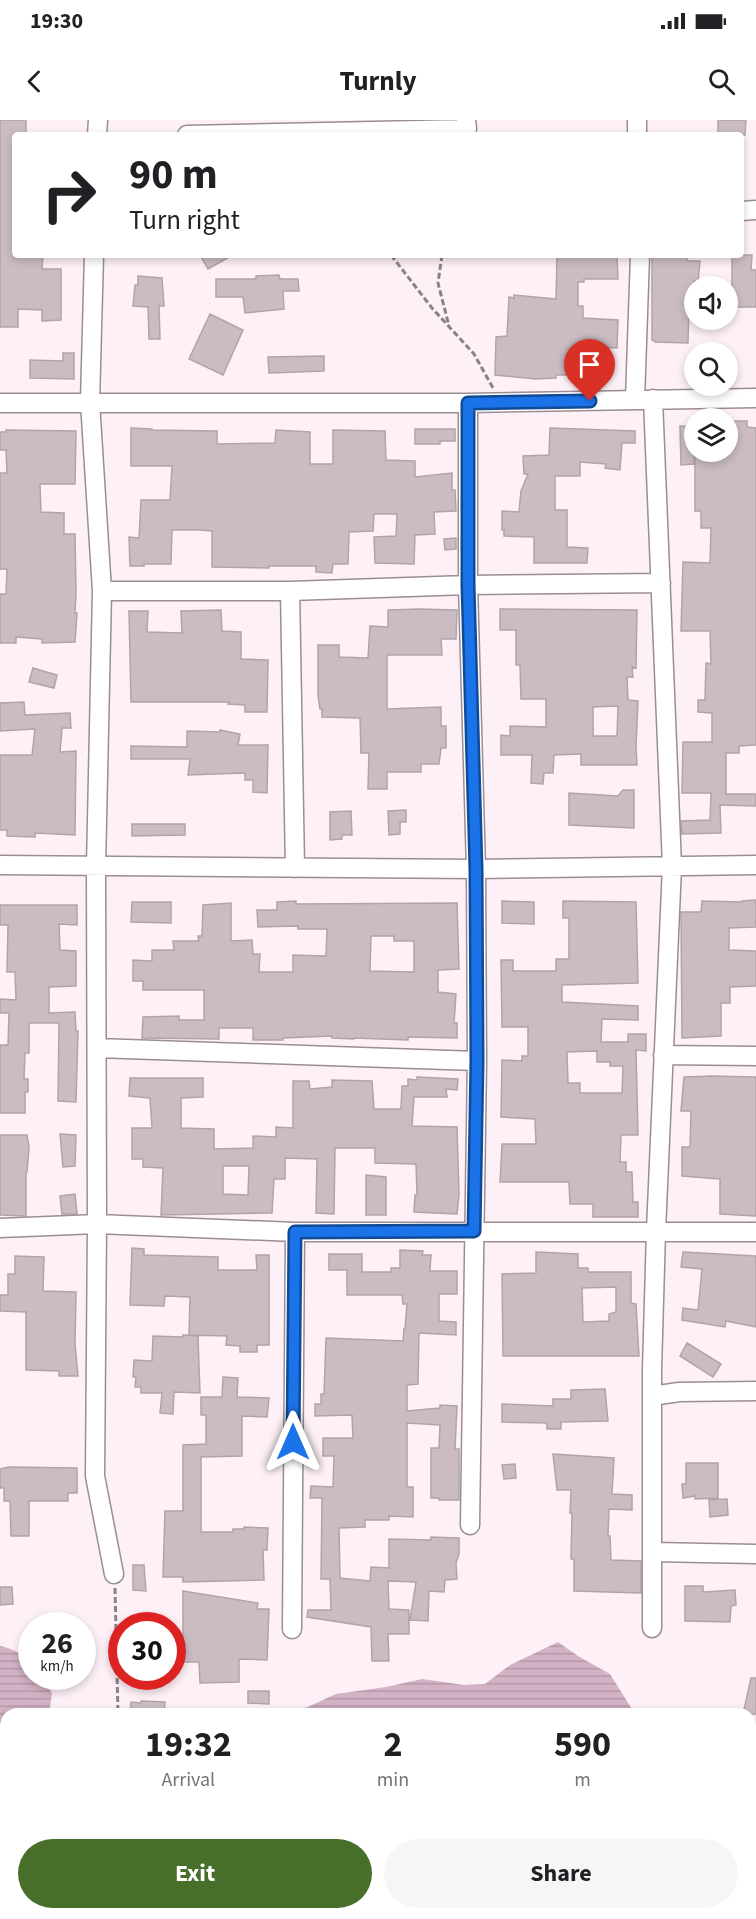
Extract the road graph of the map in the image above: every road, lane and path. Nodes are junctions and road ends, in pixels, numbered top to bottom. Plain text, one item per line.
1 (466, 120) edge
2 (327, 132) edge
3 (94, 258) edge
4 (394, 258) edge
5 (442, 258) edge
6 (640, 258) edge
7 (450, 328) junction
8 (756, 398) edge
9 (644, 399) junction
10 (90, 402) junction
11 (0, 403) edge
12 (468, 403) junction
13 (501, 403) junction
14 (662, 583) junction
15 (468, 585) junction
16 (102, 591) junction
17 (290, 591) junction
18 (0, 865) edge
19 (756, 865) edge
20 (672, 866) junction
21 (96, 867) junction
22 (295, 867) junction
23 (476, 869) junction
24 (97, 1048) junction
25 (663, 1055) junction
26 (756, 1056) edge
27 (477, 1061) junction
28 (98, 1224) junction
29 (0, 1228) edge
30 (474, 1231) junction
31 (656, 1231) junction
32 (295, 1232) junction
33 (756, 1232) edge
34 (756, 1391) edge
35 (652, 1396) junction
36 (470, 1526) dead end
37 (652, 1552) junction
38 (756, 1554) edge
39 (114, 1574) joint
40 (652, 1628) dead end
41 (292, 1629) dead end
42 (118, 1708) edge

1 - 2 street
3 - 10 street
4 - 7 path
5 - 7 path
6 - 9 street
7 - 13 path
8 - 9 street
9 - 13 street
9 - 14 street
10 - 11 street
10 - 12 street
10 - 16 street
12 - 13 street
12 - 15 street
14 - 15 street
14 - 20 street
15 - 17 street
15 - 23 street
16 - 17 street
16 - 21 street
17 - 22 street
18 - 21 street
19 - 20 street
20 - 23 street
20 - 25 street
21 - 22 street
21 - 24 street
22 - 23 street
23 - 27 street
24 - 27 street
24 - 28 street
25 - 26 street
25 - 31 street
27 - 30 street
28 - 29 street
28 - 32 street
28 - 39 street
30 - 31 street
30 - 32 street
30 - 36 street
31 - 33 street
31 - 35 street
32 - 41 street
34 - 35 street
35 - 37 street
37 - 38 street
37 - 40 street
39 - 42 path

